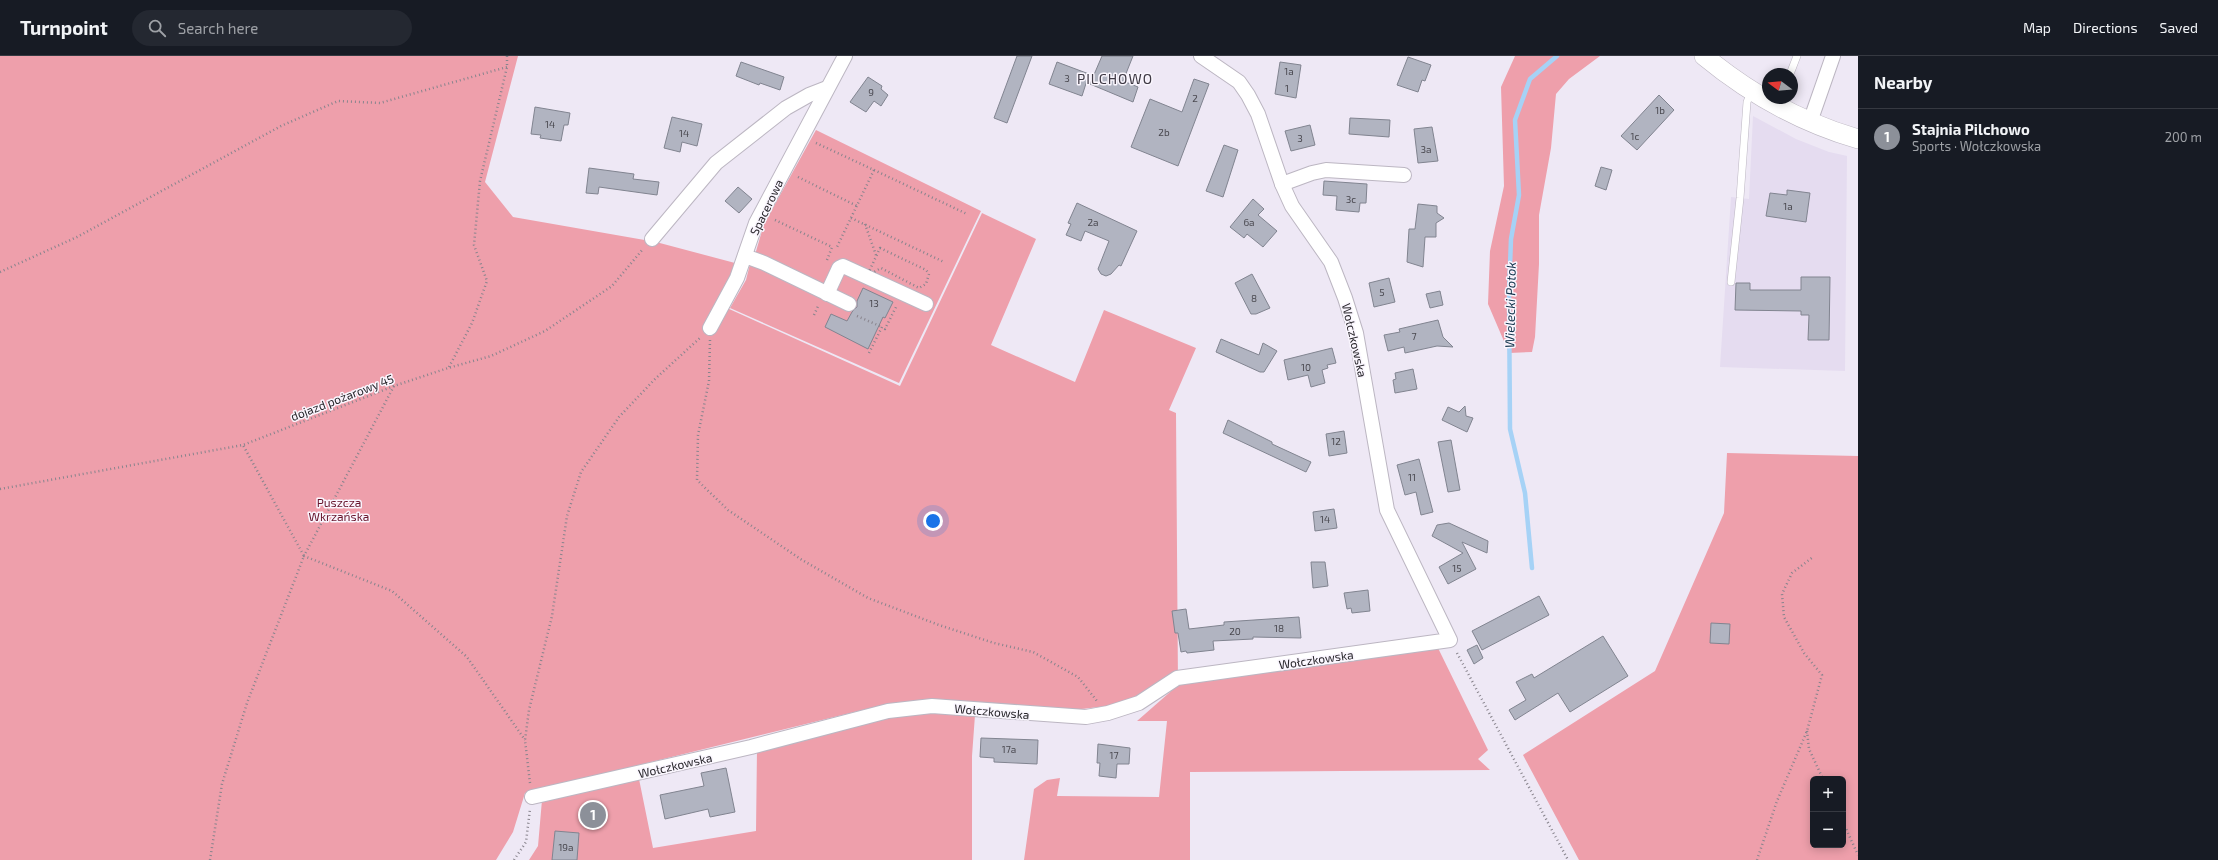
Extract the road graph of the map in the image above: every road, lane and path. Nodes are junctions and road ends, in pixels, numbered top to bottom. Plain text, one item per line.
1 (507, 56) edge
2 (845, 56) edge
3 (1201, 56) edge
4 (1704, 56) edge
5 (1797, 56) edge
6 (1833, 56) edge
7 (507, 67) junction
8 (1792, 68) edge
9 (827, 88) junction
10 (1751, 92) junction
11 (1762, 96) edge
12 (1781, 104) edge
13 (1810, 122) junction
14 (1853, 137) edge
15 (816, 143) dead end
16 (874, 170) junction
17 (1404, 176) dead end
18 (798, 178) dead end
19 (1282, 184) junction
20 (857, 206) junction
21 (967, 214) dead end
22 (851, 218) junction
23 (775, 220) dead end
24 (865, 224) junction
25 (652, 239) joint
26 (836, 249) dead end
27 (877, 255) junction
28 (745, 256) junction
29 (826, 261) dead end
30 (944, 262) dead end
31 (0, 272) edge
32 (867, 276) junction
33 (1731, 282) dead end
34 (902, 293) junction
35 (827, 294) junction
36 (849, 304) dead end
37 (926, 304) dead end
38 (710, 328) junction
39 (869, 353) dead end
40 (448, 368) junction
41 (394, 386) junction
42 (243, 445) junction
43 (0, 489) edge
44 (304, 556) junction
45 (1813, 557) dead end
46 (1450, 640) junction
47 (1108, 713) junction
48 (1807, 731) junction
49 (526, 740) junction
50 (1822, 776) edge
51 (532, 798) junction
52 (1846, 829) edge
53 (1858, 855) edge
54 (210, 860) edge
55 (514, 860) edge
56 (1568, 860) edge
57 (1757, 860) edge

1 - 7 path
2 - 9 street, Spacerowa
3 - 19 street, Wołczkowska
4 - 10 main road
5 - 8 lane
6 - 13 street
7 - 31 path
7 - 40 path
9 - 25 street
9 - 28 street, Spacerowa
10 - 11 main road
10 - 33 lane
12 - 13 main road
13 - 14 main road
15 - 16 path
16 - 20 path
16 - 21 path
17 - 19 street
18 - 20 path
19 - 46 street, Wołczkowska
20 - 22 path
22 - 24 path
22 - 26 path
23 - 29 path
24 - 27 path
24 - 30 path
25 - 40 path, dojazd pożarowy 45
27 - 32 path
27 - 32 path
28 - 35 street
28 - 38 street, Spacerowa
32 - 34 street
32 - 35 street
34 - 37 street
34 - 39 path
35 - 36 street
38 - 47 path
38 - 49 path
40 - 41 path, dojazd pożarowy 45
41 - 42 path, dojazd pożarowy 45
41 - 44 path
42 - 43 path, dojazd pożarowy 45
42 - 44 path
44 - 49 path
44 - 54 path
45 - 48 path
46 - 47 street, Wołczkowska
46 - 56 path
47 - 51 street, Wołczkowska
48 - 50 path
48 - 57 path
49 - 51 path
51 - 55 path
52 - 53 path

